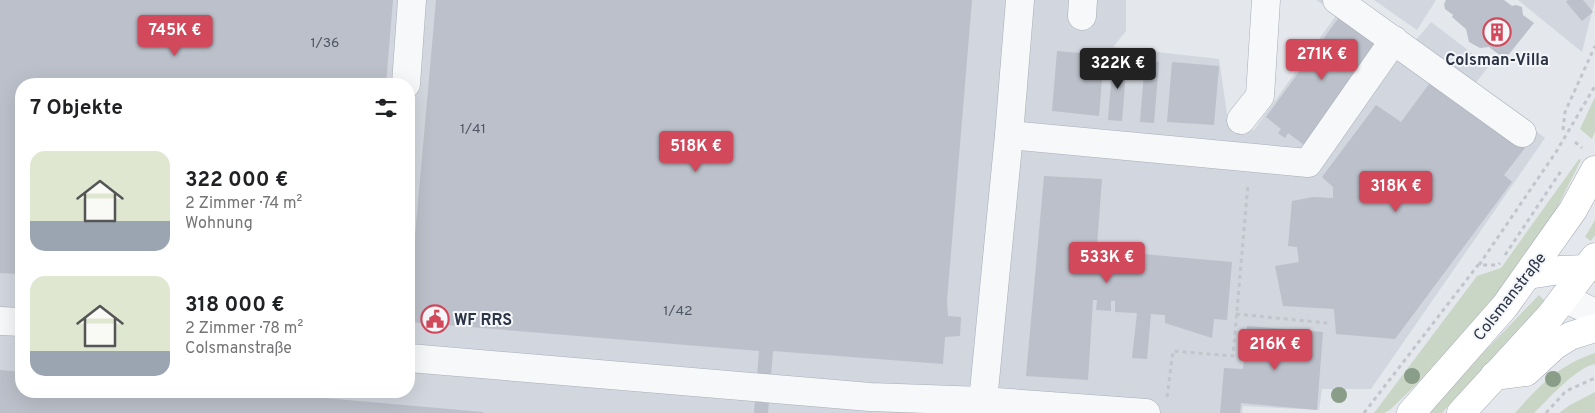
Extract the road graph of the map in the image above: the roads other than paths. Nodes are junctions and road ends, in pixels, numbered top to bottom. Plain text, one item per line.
1 (412, 0) edge
2 (1020, 0) edge
3 (1266, 0) edge
4 (1337, 0) edge
5 (1394, 40) junction
6 (406, 78) edge
7 (1240, 120) dead end
8 (1522, 133) dead end
9 (1009, 135) junction
10 (1595, 170) edge
11 (1592, 266) edge
12 (1528, 276) junction
13 (1564, 298) junction
14 (1595, 313) edge
15 (0, 321) edge
16 (15, 322) edge
17 (1595, 328) edge
18 (415, 359) edge
19 (1494, 376) junction
20 (983, 401) junction
21 (870, 405) edge
22 (1156, 409) edge
23 (1411, 413) edge
24 (1461, 413) edge

1 - 6 street
2 - 9 street
3 - 7 street
4 - 5 street
5 - 8 street
5 - 9 street
9 - 20 street
10 - 12 main road, Colsmanstraße
11 - 12 main road
11 - 13 main road
12 - 13 main road
12 - 23 main road, Colsmanstraße
13 - 14 street
13 - 19 main road
15 - 16 street
17 - 19 main road
18 - 21 street
19 - 24 main road
20 - 21 street
20 - 22 street

